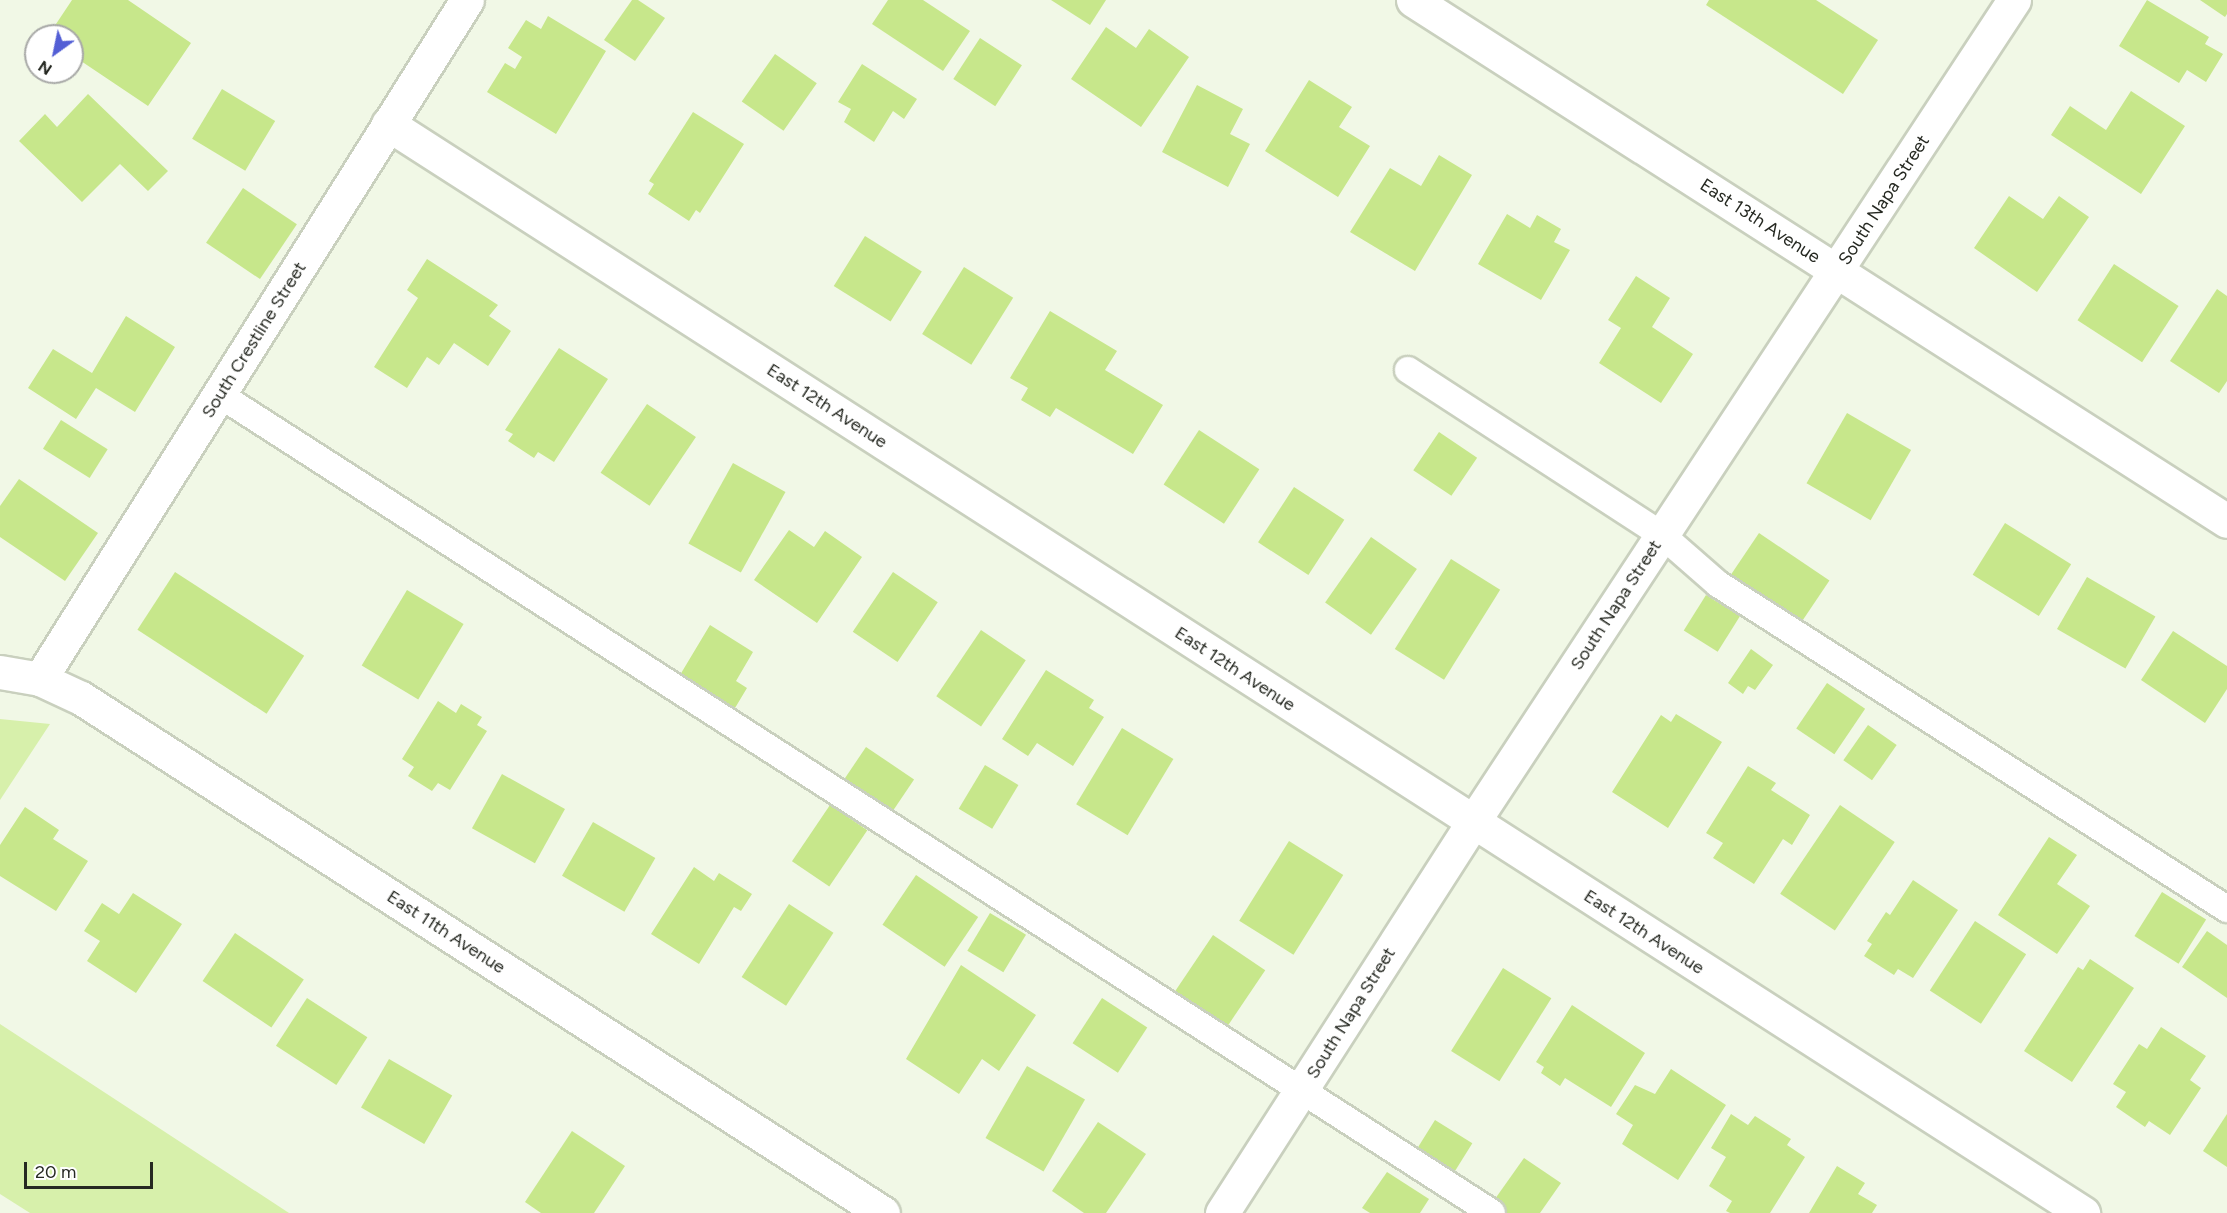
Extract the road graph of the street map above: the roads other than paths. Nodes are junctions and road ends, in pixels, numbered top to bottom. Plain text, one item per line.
1 (467, 0) edge
2 (1413, 0) edge
3 (2014, 0) edge
4 (388, 124) junction
5 (1837, 270) junction
6 (1407, 370) dead end
7 (220, 395) junction
8 (2227, 521) edge
9 (1662, 535) junction
10 (0, 672) edge
11 (40, 679) junction
12 (1473, 822) junction
13 (2227, 909) edge
14 (1301, 1091) junction
15 (883, 1213) edge
16 (1222, 1213) edge
17 (1492, 1213) edge
18 (2083, 1213) edge

1 - 4 street, South Crestline Street
2 - 5 street, East 13th Avenue
3 - 5 street, South Napa Street
4 - 7 street, South Crestline Street
4 - 12 street, East 12th Avenue
5 - 8 street, East 13th Avenue
5 - 9 street, South Napa Street
6 - 9 lane
7 - 11 street, South Crestline Street
7 - 14 lane
9 - 12 street, South Napa Street
9 - 13 lane
10 - 11 street, East 11th Avenue
11 - 15 street, East 11th Avenue
12 - 14 street, South Napa Street
12 - 18 street, East 12th Avenue
14 - 16 street, South Napa Street
14 - 17 lane

